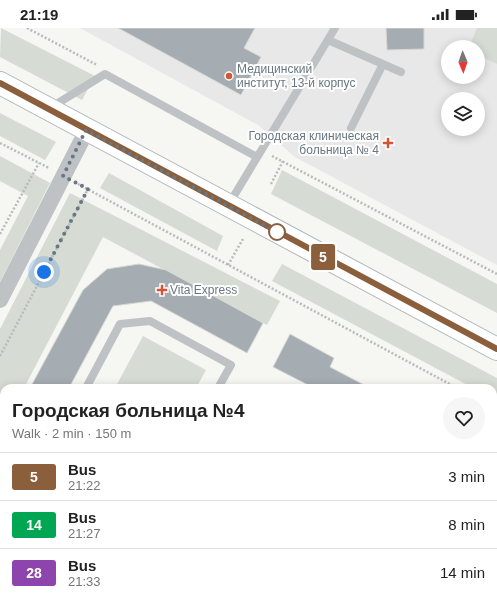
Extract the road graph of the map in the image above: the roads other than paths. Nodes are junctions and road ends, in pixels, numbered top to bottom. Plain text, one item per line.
1 (335, 28) edge
2 (328, 40) junction
3 (383, 64) junction
4 (401, 72) dead end
5 (0, 83) edge
6 (48, 109) junction
7 (351, 128) dead end
8 (86, 130) junction
9 (257, 157) junction
10 (227, 206) junction
11 (0, 300) edge
12 (497, 349) edge
13 (88, 384) edge
14 (220, 384) edge

1 - 2 lane
2 - 3 lane
2 - 9 lane
3 - 4 lane
3 - 7 lane
5 - 6 main road
6 - 8 main road
6 - 9 lane
8 - 10 main road
8 - 11 street
9 - 10 lane
10 - 12 main road
13 - 14 lane

